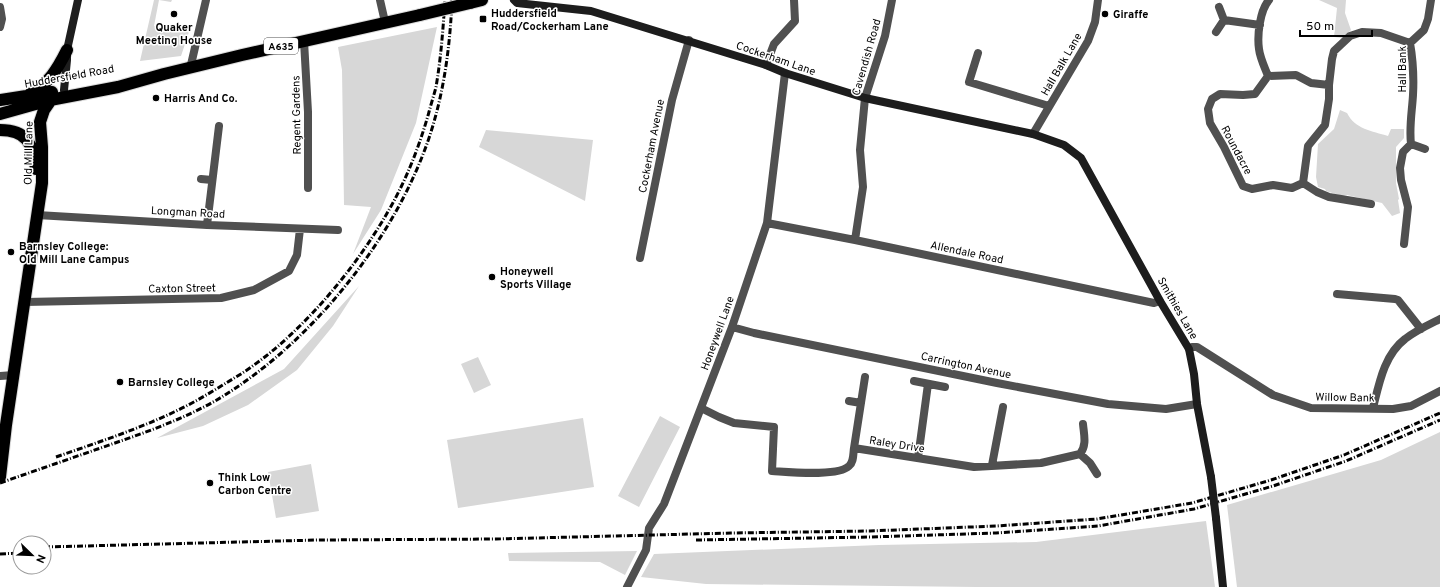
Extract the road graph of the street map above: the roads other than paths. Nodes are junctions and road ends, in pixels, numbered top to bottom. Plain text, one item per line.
1 (78, 0) edge
2 (206, 0) edge
3 (380, 0) edge
4 (482, 0) edge
5 (514, 0) edge
6 (794, 0) edge
7 (892, 0) edge
8 (1098, 0) edge
9 (1269, 0) edge
10 (1430, 0) edge
11 (470, 1) edge
12 (0, 7) edge
13 (1219, 7) dead end
14 (1224, 20) junction
15 (386, 22) junction
16 (1260, 25) junction
17 (0, 27) edge
18 (1216, 32) dead end
19 (689, 40) junction
20 (304, 41) junction
21 (1410, 43) junction
22 (67, 50) junction
23 (978, 54) dead end
24 (766, 65) junction
25 (190, 69) junction
26 (785, 73) junction
27 (1268, 76) junction
28 (143, 79) junction
29 (1329, 85) junction
30 (64, 90) junction
31 (865, 98) junction
32 (0, 100) edge
33 (50, 100) junction
34 (22, 102) junction
35 (0, 105) edge
36 (1049, 106) junction
37 (0, 114) edge
38 (40, 122) junction
39 (219, 126) dead end
40 (0, 130) edge
41 (1033, 134) junction
42 (1411, 144) junction
43 (1424, 149) dead end
44 (201, 179) dead end
45 (212, 180) junction
46 (1303, 183) junction
47 (308, 188) dead end
48 (1371, 204) dead end
49 (38, 211) junction
50 (768, 223) junction
51 (207, 225) junction
52 (300, 229) junction
53 (338, 230) dead end
54 (855, 240) junction
55 (1404, 244) dead end
56 (640, 258) dead end
57 (1337, 294) dead end
58 (1160, 300) junction
59 (25, 302) junction
60 (1440, 319) edge
61 (732, 327) junction
62 (1421, 329) junction
63 (1189, 349) junction
64 (14, 375) junction
65 (0, 376) edge
66 (865, 377) dead end
67 (914, 381) dead end
68 (928, 384) junction
69 (945, 387) dead end
70 (1440, 391) edge
71 (849, 401) dead end
72 (861, 403) junction
73 (1197, 404) junction
74 (1003, 407) dead end
75 (701, 408) junction
76 (1372, 408) junction
77 (1083, 424) dead end
78 (854, 448) junction
79 (1080, 454) junction
80 (918, 458) junction
81 (992, 465) junction
82 (1097, 474) dead end
83 (0, 477) edge
84 (628, 586) edge
85 (1223, 587) edge

1 - 22 street
2 - 25 street
3 - 15 street
4 - 11 highway, Huddersfield Road / A635
5 - 19 street, Cockerham Lane
6 - 24 street
7 - 31 street, Cavendish Road
8 - 36 street, Hall Balk Lane
9 - 16 street
10 - 21 street, Hall Bank
11 - 15 highway, Huddersfield Road / A635, bridge
12 - 17 street
13 - 14 street
14 - 16 street
14 - 18 street
15 - 20 highway, Huddersfield Road / A635
16 - 27 street
19 - 24 street, Cockerham Lane
19 - 56 street, Cockerham Avenue
20 - 25 highway, Huddersfield Road / A635
20 - 47 street, Regent Gardens
21 - 29 street
21 - 42 street, Hall Bank
22 - 30 street
22 - 34 highway
23 - 36 street
24 - 26 street, Cockerham Lane
25 - 28 highway, Huddersfield Road / A635
26 - 31 street, Cockerham Lane
26 - 50 street, Honeywell Lane
27 - 29 street
27 - 46 street, Roundacre
28 - 30 highway, Huddersfield Road / A635
28 - 33 highway, Huddersfield Road / A635
29 - 46 street
30 - 33 highway, A635
30 - 34 highway, Huddersfield Road / A635
31 - 41 street, Cockerham Lane
31 - 54 street, Cavendish Road
32 - 34 highway, Huddersfield Road / A635
33 - 34 highway, A635
33 - 38 highway, Old Mill Lane / A635
34 - 35 highway, A635
34 - 37 highway, A635
34 - 38 highway
36 - 41 street, Hall Balk Lane
38 - 49 highway, Old Mill Lane / A635
39 - 45 street
40 - 49 highway, Old Mill Lane / A635
41 - 58 street, Smithies Lane
42 - 43 street
42 - 55 street
44 - 45 street
45 - 51 street
46 - 48 street
49 - 51 street, Longman Road
49 - 59 highway, Old Mill Lane / A635
50 - 54 street, Allendale Road
50 - 61 street, Honeywell Lane
51 - 52 street, Longman Road
52 - 53 street, Longman Road
52 - 59 street, Caxton Street
54 - 58 street, Allendale Road
57 - 62 street
58 - 63 street, Smithies Lane
59 - 64 highway, Old Mill Lane / A635
60 - 62 street
61 - 73 street, Carrington Avenue
61 - 75 street, Honeywell Lane
62 - 76 street
63 - 73 street, Smithies Lane
63 - 76 street, Willow Bank
64 - 65 street
64 - 83 highway, Old Mill Lane / A635
66 - 72 street
67 - 68 street
68 - 69 street
68 - 80 street
70 - 76 street, Willow Bank
71 - 72 street
72 - 78 street
73 - 85 street, Smithies Lane, bridge
74 - 81 street
75 - 78 street, Raley Drive
75 - 84 street, Honeywell Lane
77 - 79 street
78 - 80 street, Raley Drive
79 - 81 street, Raley Drive
79 - 82 street
80 - 81 street, Raley Drive

